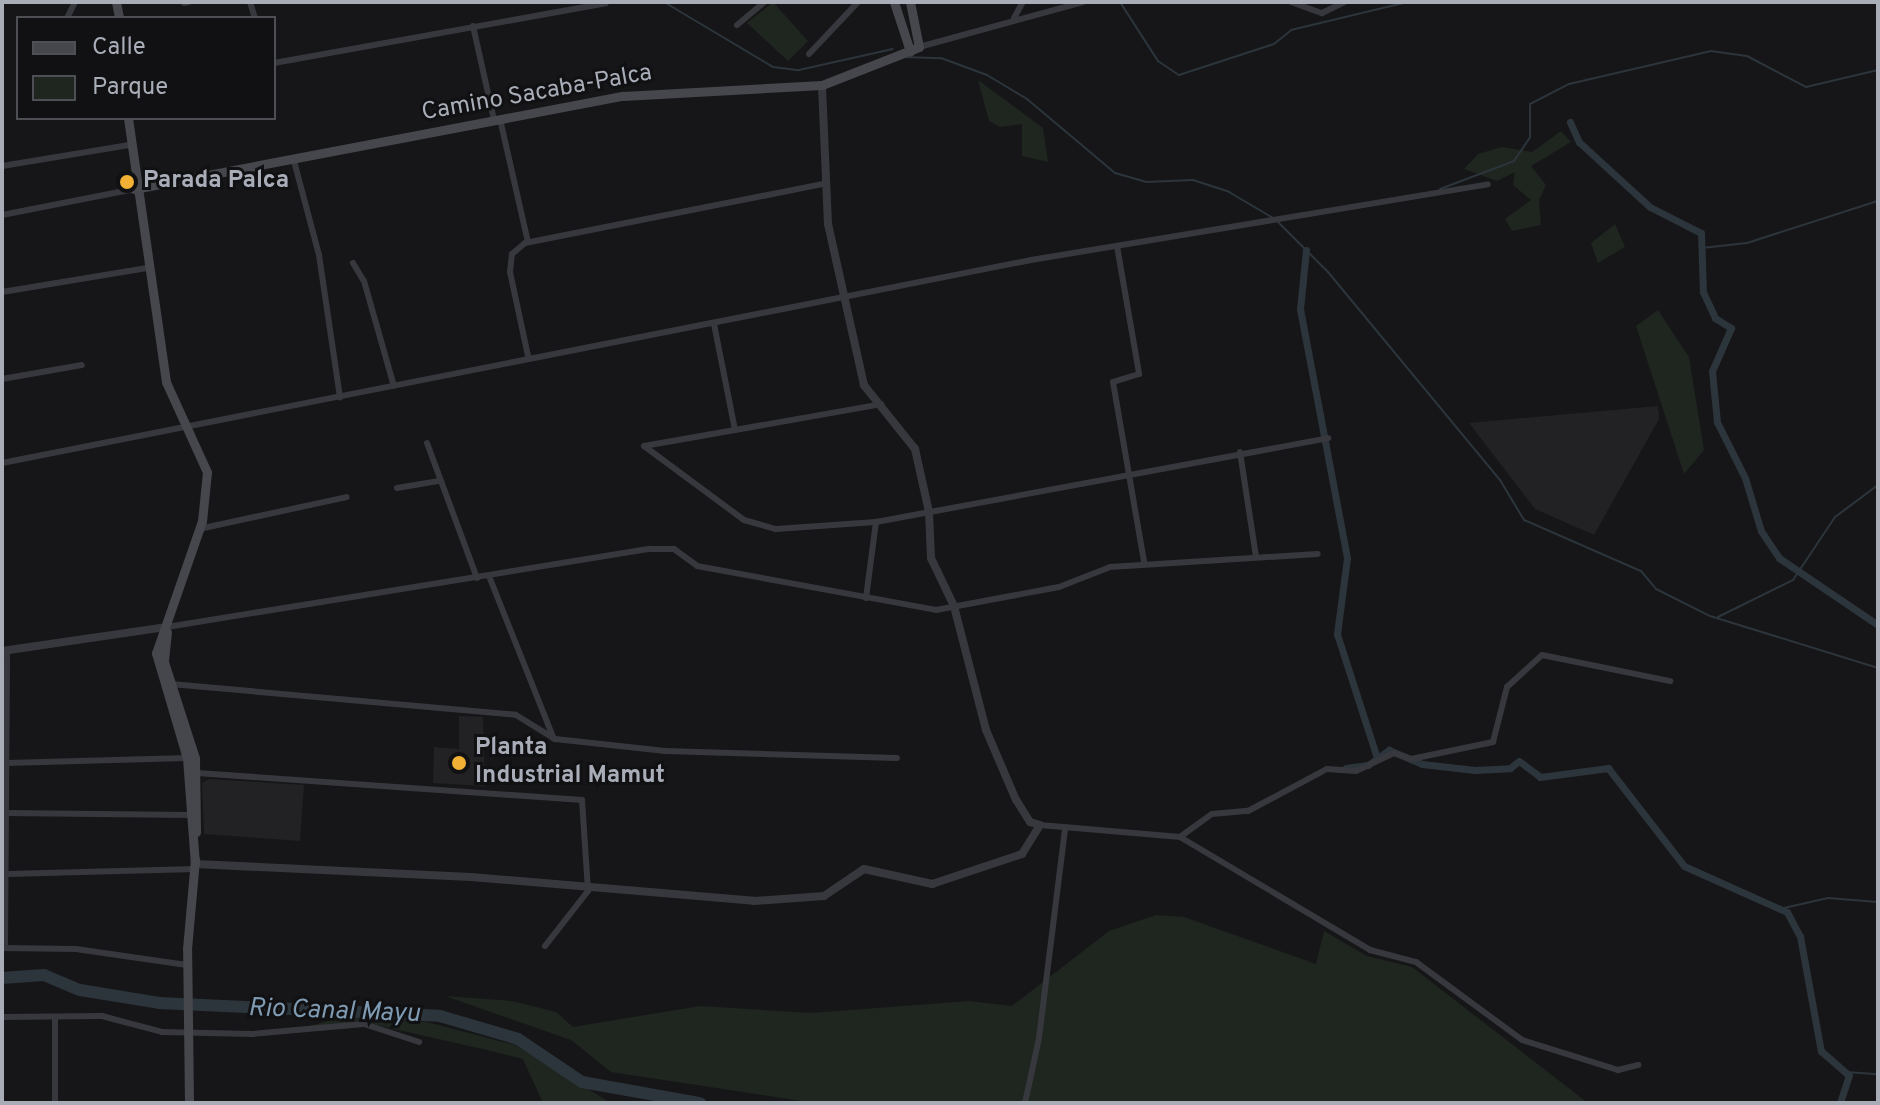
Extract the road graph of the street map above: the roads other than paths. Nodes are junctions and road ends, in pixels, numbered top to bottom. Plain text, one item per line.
1 (764, 2) edge
2 (858, 2) edge
3 (894, 2) edge
4 (910, 2) edge
5 (1023, 2) edge
6 (1083, 2) edge
7 (1291, 2) edge
8 (1345, 2) edge
9 (606, 3) edge
10 (1014, 18) junction
11 (737, 25) dead end
12 (473, 26) junction
13 (915, 49) junction
14 (809, 54) dead end
15 (276, 63) edge
16 (822, 85) junction
17 (128, 120) edge
18 (497, 120) junction
19 (129, 145) junction
20 (294, 161) junction
21 (2, 166) edge
22 (827, 183) junction
23 (1488, 184) dead end
24 (134, 189) junction
25 (2, 215) edge
26 (528, 242) junction
27 (1117, 246) junction
28 (353, 263) dead end
29 (147, 268) junction
30 (2, 292) edge
31 (842, 300) junction
32 (714, 324) junction
33 (528, 356) junction
34 (82, 365) dead end
35 (2, 379) edge
36 (394, 386) junction
37 (340, 397) junction
38 (883, 404) junction
39 (185, 427) junction
40 (735, 430) junction
41 (1328, 438) dead end
42 (427, 443) dead end
43 (1240, 452) junction
44 (2, 463) edge
45 (1129, 472) junction
46 (439, 481) junction
47 (397, 488) dead end
48 (347, 497) dead end
49 (929, 512) junction
50 (876, 522) junction
51 (199, 529) junction
52 (1318, 554) dead end
53 (1256, 557) junction
54 (1144, 562) junction
55 (489, 576) junction
56 (477, 578) junction
57 (866, 598) junction
58 (954, 606) junction
59 (167, 627) junction
60 (4, 650) edge
61 (1670, 681) dead end
62 (167, 684) junction
63 (554, 739) junction
64 (191, 758) junction
65 (897, 758) dead end
66 (7, 763) junction
67 (197, 773) junction
68 (4, 814) edge
69 (190, 815) junction
70 (1040, 825) junction
71 (1065, 829) junction
72 (1180, 837) junction
73 (195, 866) junction
74 (8, 874) junction
75 (588, 891) junction
76 (545, 946) dead end
77 (4, 947) edge
78 (187, 965) junction
79 (2, 1017) edge
80 (55, 1018) junction
81 (187, 1030) junction
82 (419, 1042) dead end
83 (1638, 1065) dead end
84 (55, 1103) edge
85 (189, 1103) edge
86 (1025, 1103) edge

1 - 11 street
2 - 14 street
3 - 13 main road
4 - 13 main road
5 - 10 street
6 - 10 street, Camino Sacaba-Palca
7 - 8 street
9 - 12 street
10 - 13 street, Camino Sacaba-Palca
12 - 15 street
12 - 18 street
13 - 16 main road, Camino Sacaba-Palca
16 - 18 main road, Camino Sacaba-Palca
16 - 22 street
17 - 19 main road
18 - 20 main road, Camino Sacaba-Palca
18 - 26 street
19 - 21 street
19 - 24 main road
20 - 24 main road, Camino Sacaba-Palca
20 - 37 street
22 - 26 street
22 - 31 street
23 - 27 street
24 - 25 street
24 - 29 main road
26 - 33 street
27 - 31 street
27 - 45 street
28 - 36 street
29 - 30 street
29 - 39 main road
31 - 32 street
31 - 38 street
32 - 33 street
32 - 40 street
33 - 36 street
34 - 35 street
36 - 37 street
37 - 39 street
38 - 40 street
38 - 49 street
39 - 44 street
39 - 51 main road
40 - 50 street
41 - 43 street
42 - 46 street
43 - 45 street
43 - 53 street
45 - 49 street
45 - 54 street
46 - 47 street
46 - 56 street
48 - 51 street
49 - 50 street
49 - 58 street
50 - 57 street
51 - 59 main road
52 - 53 street
53 - 54 street
54 - 58 street
55 - 56 street
55 - 57 street
55 - 63 street
56 - 59 street
57 - 58 street
58 - 70 street
59 - 60 street
59 - 62 main road
60 - 66 street
61 - 72 street
62 - 63 street
62 - 64 main road
63 - 65 street
64 - 66 street
64 - 67 main road
64 - 69 main road
66 - 68 street
67 - 73 main road
67 - 75 street
68 - 69 street
68 - 74 street
69 - 73 main road
70 - 71 street
70 - 75 street
71 - 72 street
71 - 86 street
72 - 83 street
73 - 74 street
73 - 75 street
73 - 78 main road
74 - 77 street
75 - 76 street
77 - 78 street
78 - 81 main road
79 - 80 street
80 - 81 street
80 - 84 street
81 - 82 street
81 - 85 main road

